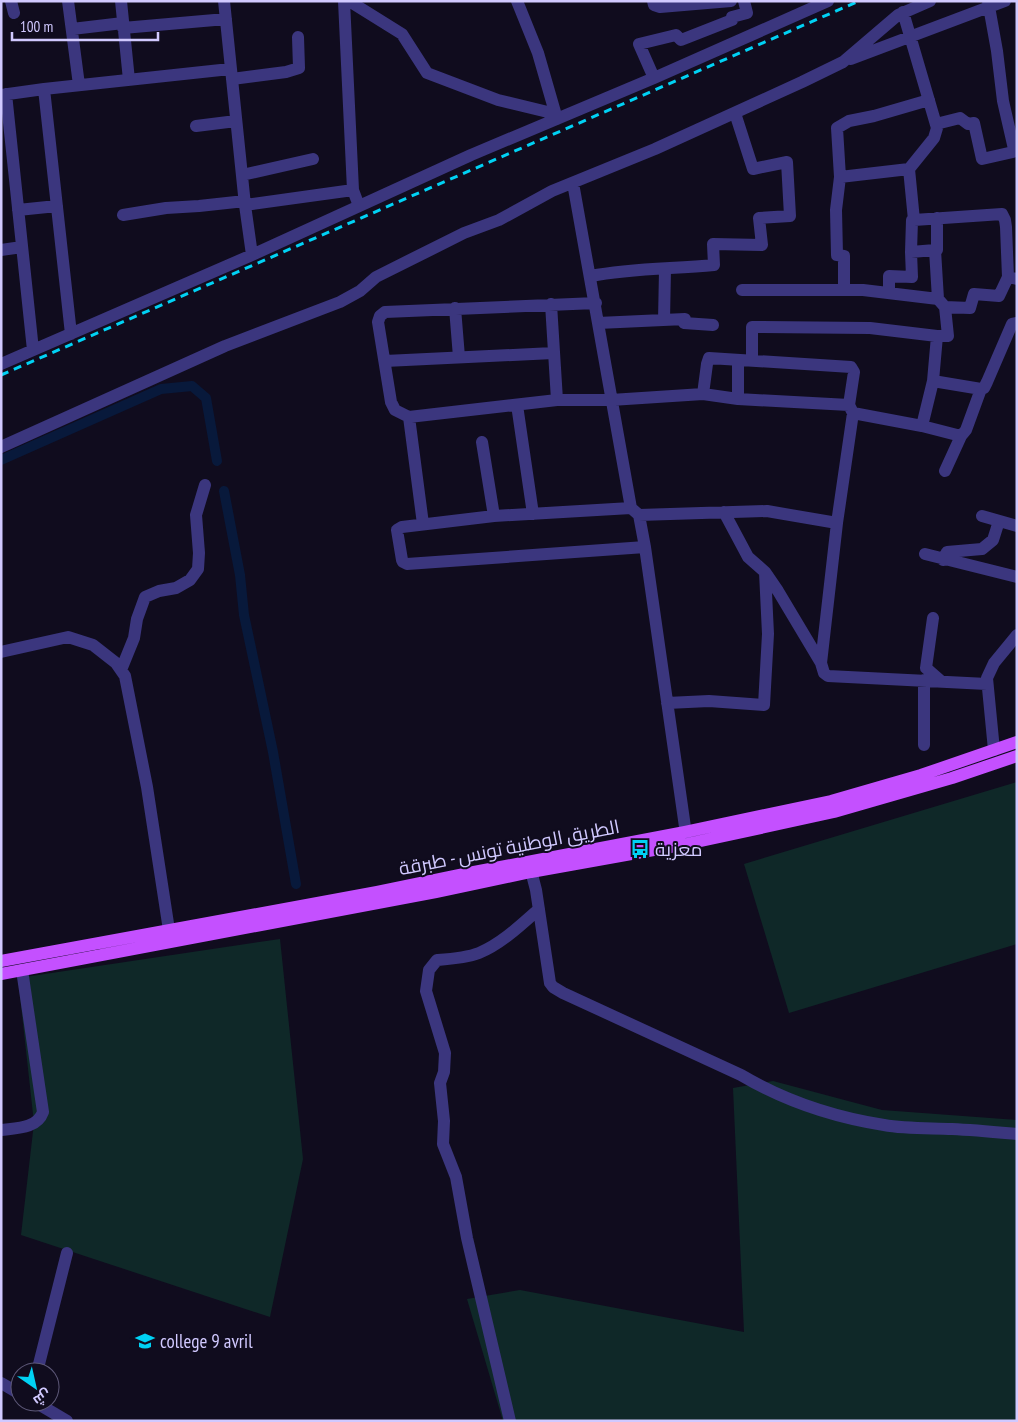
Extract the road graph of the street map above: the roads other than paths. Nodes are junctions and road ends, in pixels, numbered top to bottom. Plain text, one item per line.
1 (68, 1) edge
2 (121, 1) edge
3 (224, 1) edge
4 (344, 1) edge
5 (349, 1) edge
6 (517, 1) edge
7 (653, 1) edge
8 (729, 1) edge
9 (744, 1) edge
10 (828, 1) edge
11 (930, 1) edge
12 (1005, 1) edge
13 (810, 5) edge
14 (988, 5) edge
15 (903, 12) junction
16 (226, 19) junction
17 (123, 26) junction
18 (72, 30) junction
19 (910, 36) junction
20 (298, 37) dead end
21 (843, 62) junction
22 (231, 74) junction
23 (654, 78) junction
24 (129, 80) junction
25 (79, 85) junction
26 (44, 89) junction
27 (4, 95) edge
28 (929, 100) junction
29 (735, 113) junction
30 (556, 116) junction
31 (236, 121) junction
32 (936, 124) junction
33 (196, 126) dead end
34 (313, 159) dead end
35 (909, 170) junction
36 (242, 175) junction
37 (840, 177) junction
38 (573, 183) junction
39 (353, 190) junction
40 (245, 203) junction
41 (57, 206) junction
42 (360, 206) junction
43 (18, 210) junction
44 (123, 215) dead end
45 (936, 218) junction
46 (914, 220) junction
47 (22, 247) junction
48 (1, 250) edge
49 (935, 250) junction
50 (911, 252) junction
51 (252, 255) junction
52 (665, 270) junction
53 (591, 276) junction
54 (1012, 278) edge
55 (742, 290) dead end
56 (844, 290) junction
57 (889, 293) junction
58 (596, 303) junction
59 (942, 303) junction
60 (551, 304) junction
61 (455, 308) junction
62 (664, 320) junction
63 (598, 323) junction
64 (1017, 323) edge
65 (713, 325) dead end
66 (71, 334) junction
67 (937, 336) junction
68 (33, 350) junction
69 (553, 353) junction
70 (459, 357) junction
71 (385, 361) junction
72 (738, 361) junction
73 (752, 361) junction
74 (1, 364) edge
75 (933, 381) junction
76 (981, 388) junction
77 (703, 394) junction
78 (738, 399) junction
79 (557, 400) junction
80 (611, 400) junction
81 (517, 405) junction
82 (851, 409) junction
83 (409, 417) junction
84 (922, 426) junction
85 (961, 436) junction
86 (482, 442) dead end
87 (1, 447) edge
88 (944, 471) dead end
89 (205, 485) dead end
90 (635, 511) junction
91 (724, 512) junction
92 (533, 514) junction
93 (494, 516) junction
94 (982, 516) dead end
95 (999, 521) junction
96 (837, 523) junction
97 (423, 524) junction
98 (1017, 526) edge
99 (645, 547) junction
100 (925, 554) dead end
101 (943, 560) junction
102 (765, 572) junction
103 (1017, 577) edge
104 (933, 618) dead end
105 (1017, 635) edge
106 (1, 652) edge
107 (821, 663) junction
108 (121, 670) junction
109 (924, 680) junction
110 (942, 682) junction
111 (987, 684) junction
112 (667, 704) junction
113 (1017, 742) edge
114 (924, 745) dead end
115 (994, 750) junction
116 (1017, 756) edge
117 (686, 838) junction
118 (530, 866) junction
119 (539, 909) junction
120 (169, 930) junction
121 (1, 961) edge
122 (22, 970) junction
123 (1, 974) edge
124 (1, 1130) edge
125 (1017, 1134) edge
126 (67, 1253) dead end
127 (39, 1362) edge
128 (52, 1412) edge
129 (67, 1421) edge
130 (510, 1421) edge

1 - 18 street
2 - 17 street
3 - 16 street
4 - 39 street
5 - 30 street
6 - 30 street
7 - 8 street
9 - 23 street
10 - 13 street
11 - 15 street
12 - 14 street
13 - 23 street
14 - 19 street
14 - 32 street
15 - 19 street
15 - 21 street
16 - 17 street
16 - 22 street
17 - 18 street
17 - 24 street
18 - 25 street
19 - 21 street
19 - 28 street
20 - 22 street
21 - 29 street
22 - 24 street
22 - 31 street
23 - 30 street
24 - 25 street
25 - 26 street
26 - 27 street
26 - 41 street
27 - 43 street
28 - 32 street
28 - 37 street
29 - 38 street
29 - 52 street
30 - 42 street
31 - 33 street
31 - 36 street
32 - 35 street
34 - 36 street
35 - 37 street
35 - 46 street
36 - 40 street
37 - 56 street
38 - 53 street
38 - 87 street
39 - 40 street
39 - 42 street
40 - 44 street
40 - 51 street
41 - 43 street
41 - 66 street
42 - 51 street
43 - 47 street
45 - 46 street
45 - 49 street
45 - 54 street
46 - 50 street
47 - 48 street
47 - 68 street
49 - 50 street
49 - 59 street
50 - 57 street
51 - 66 street
52 - 53 street
52 - 62 street
53 - 58 street
54 - 59 street
55 - 56 street
56 - 57 street
57 - 59 street
58 - 60 street
58 - 63 street
59 - 67 street
60 - 61 street
60 - 69 street
61 - 70 street
61 - 71 street
62 - 63 street
62 - 65 street
63 - 80 street
64 - 76 street
66 - 68 street
67 - 73 street
67 - 75 street
68 - 74 street
69 - 70 street
69 - 79 street
70 - 71 street
71 - 83 street
72 - 73 street
72 - 77 street
72 - 78 street
73 - 82 street
75 - 76 street
75 - 84 street
76 - 85 street
77 - 78 street
77 - 80 street
78 - 82 street
79 - 80 street
79 - 81 street
80 - 90 street
81 - 83 street
81 - 92 street
82 - 84 street
82 - 96 street
83 - 97 street
84 - 85 street
85 - 88 street
86 - 93 street
89 - 108 street
90 - 91 street
90 - 92 street
90 - 99 street
91 - 96 street
91 - 102 street
92 - 93 street
93 - 97 street
94 - 95 street
95 - 98 street
95 - 101 street
96 - 107 street
97 - 99 street
99 - 112 street
100 - 101 street
101 - 103 street
102 - 107 street
102 - 112 street
104 - 110 street
105 - 111 street
106 - 108 street
107 - 109 street
108 - 120 street
109 - 110 street
109 - 114 street
110 - 111 street
111 - 115 street
112 - 117 street
113 - 115 main road, الطريق الوطنية تونس - طبرقة
115 - 117 main road, الطريق الوطنية تونس - طبرقة
116 - 117 main road, الطريق الوطنية تونس - طبرقة
117 - 118 main road, الطريق الوطنية تونس - طبرقة
118 - 119 street
118 - 120 main road, الطريق الوطنية تونس - طبرقة
118 - 122 main road, الطريق الوطنية تونس - طبرقة
119 - 125 street
119 - 130 street
120 - 121 main road, الطريق الوطنية تونس - طبرقة
122 - 123 main road, الطريق الوطنية تونس - طبرقة
122 - 124 street
126 - 127 street
128 - 129 street

